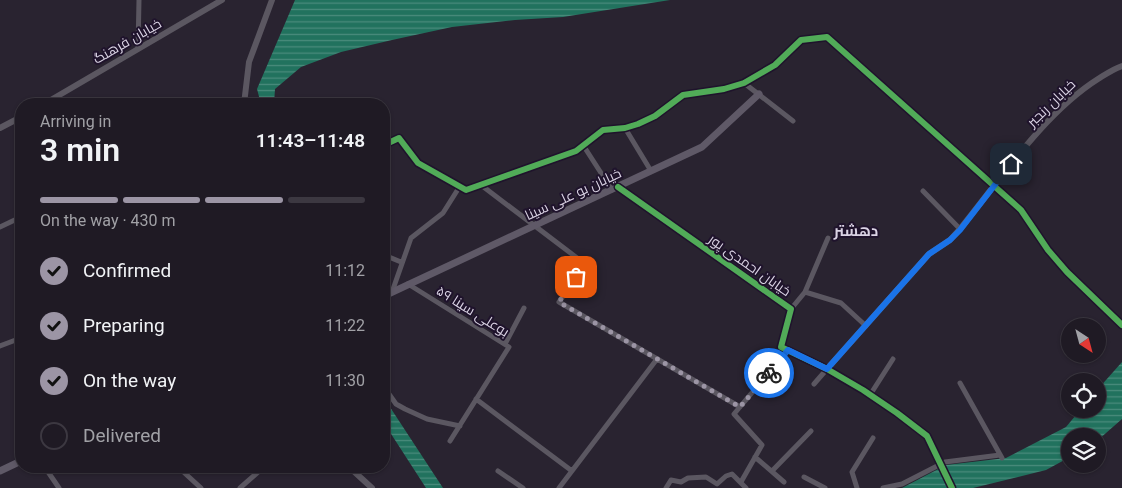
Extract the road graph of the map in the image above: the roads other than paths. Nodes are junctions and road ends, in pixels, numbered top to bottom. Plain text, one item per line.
1 (139, 0) edge
2 (222, 0) edge
3 (272, 0) edge
4 (138, 49) junction
5 (1122, 66) edge
6 (744, 83) junction
7 (758, 94) junction
8 (54, 98) edge
9 (245, 98) edge
10 (15, 120) edge
11 (793, 121) dead end
12 (0, 128) edge
13 (625, 128) junction
14 (390, 142) edge
15 (583, 145) junction
16 (651, 171) junction
17 (481, 185) junction
18 (460, 186) junction
19 (994, 187) junction
20 (615, 188) junction
21 (923, 191) dead end
22 (15, 220) edge
23 (535, 225) junction
24 (0, 227) edge
25 (960, 230) junction
26 (828, 238) dead end
27 (390, 257) edge
28 (401, 262) junction
29 (408, 284) junction
30 (392, 292) joint
31 (805, 292) junction
32 (524, 308) dead end
33 (792, 309) junction
34 (1122, 325) edge
35 (866, 326) junction
36 (15, 340) edge
37 (505, 344) junction
38 (0, 346) edge
39 (788, 350) junction
40 (657, 359) junction
41 (893, 359) dead end
42 (827, 369) junction
43 (960, 383) dead end
44 (814, 384) dead end
45 (870, 395) junction
46 (390, 396) edge
47 (476, 399) junction
48 (740, 407) junction
49 (460, 426) junction
50 (811, 431) dead end
51 (873, 438) dead end
52 (450, 441) dead end
53 (755, 457) junction
54 (15, 464) edge
55 (941, 465) junction
56 (1, 469) edge
57 (498, 471) dead end
58 (572, 471) junction
59 (772, 471) junction
60 (49, 473) edge
61 (185, 473) edge
62 (257, 473) edge
63 (356, 473) edge
64 (804, 477) dead end
65 (741, 482) junction
66 (784, 482) dead end
67 (59, 488) edge
68 (202, 488) edge
69 (240, 488) edge
70 (372, 488) edge
71 (523, 488) edge
72 (559, 488) edge
73 (666, 488) edge
74 (746, 488) edge
75 (826, 488) edge
76 (857, 488) edge
77 (883, 488) edge
78 (952, 488) edge

1 - 4 street
2 - 4 street, خیابان فرهنگ
3 - 9 street
4 - 8 street, خیابان فرهنگ
5 - 19 street, خیابان رنجبر
6 - 7 street
6 - 13 street
6 - 19 street
7 - 11 street
7 - 16 main road, خیابان بو علی سینا
10 - 12 street
13 - 15 street
13 - 16 street
14 - 18 street
15 - 17 street
15 - 20 street
16 - 20 main road, خیابان بو علی سینا
17 - 18 street
17 - 23 street
18 - 28 street
19 - 25 street, خیابان رنجبر
19 - 34 street
20 - 23 main road, خیابان بو علی سینا
20 - 33 street, خیابان احمدی پور
21 - 25 street
22 - 24 street
23 - 29 main road, خیابان بو علی سینا
23 - 40 street
25 - 35 street, خیابان رنجبر
26 - 31 street
27 - 28 street
28 - 30 street
29 - 30 main road, خیابان بو علی سینا
29 - 37 street, بوعلی سینا ۵۹
31 - 33 street
31 - 35 street
32 - 37 street
33 - 39 street, خیابان احمدی پور
35 - 42 street, خیابان رنجبر
36 - 38 street
37 - 47 street, بوعلی سینا ۵۹
39 - 42 street
39 - 48 street
40 - 48 street
40 - 58 street
41 - 45 street
42 - 44 street
42 - 45 street
43 - 55 street
45 - 55 street
46 - 49 street
47 - 49 street, بوعلی سینا ۵۹
47 - 58 street
48 - 53 street
49 - 52 street, بوعلی سینا ۵۹
50 - 59 street
51 - 76 street
53 - 59 street
53 - 65 street
54 - 56 main road
55 - 77 street
55 - 78 street
57 - 71 street
58 - 72 street
59 - 66 street
60 - 67 street
61 - 68 street
62 - 69 street
63 - 70 street
64 - 75 street
65 - 73 street
65 - 74 street

